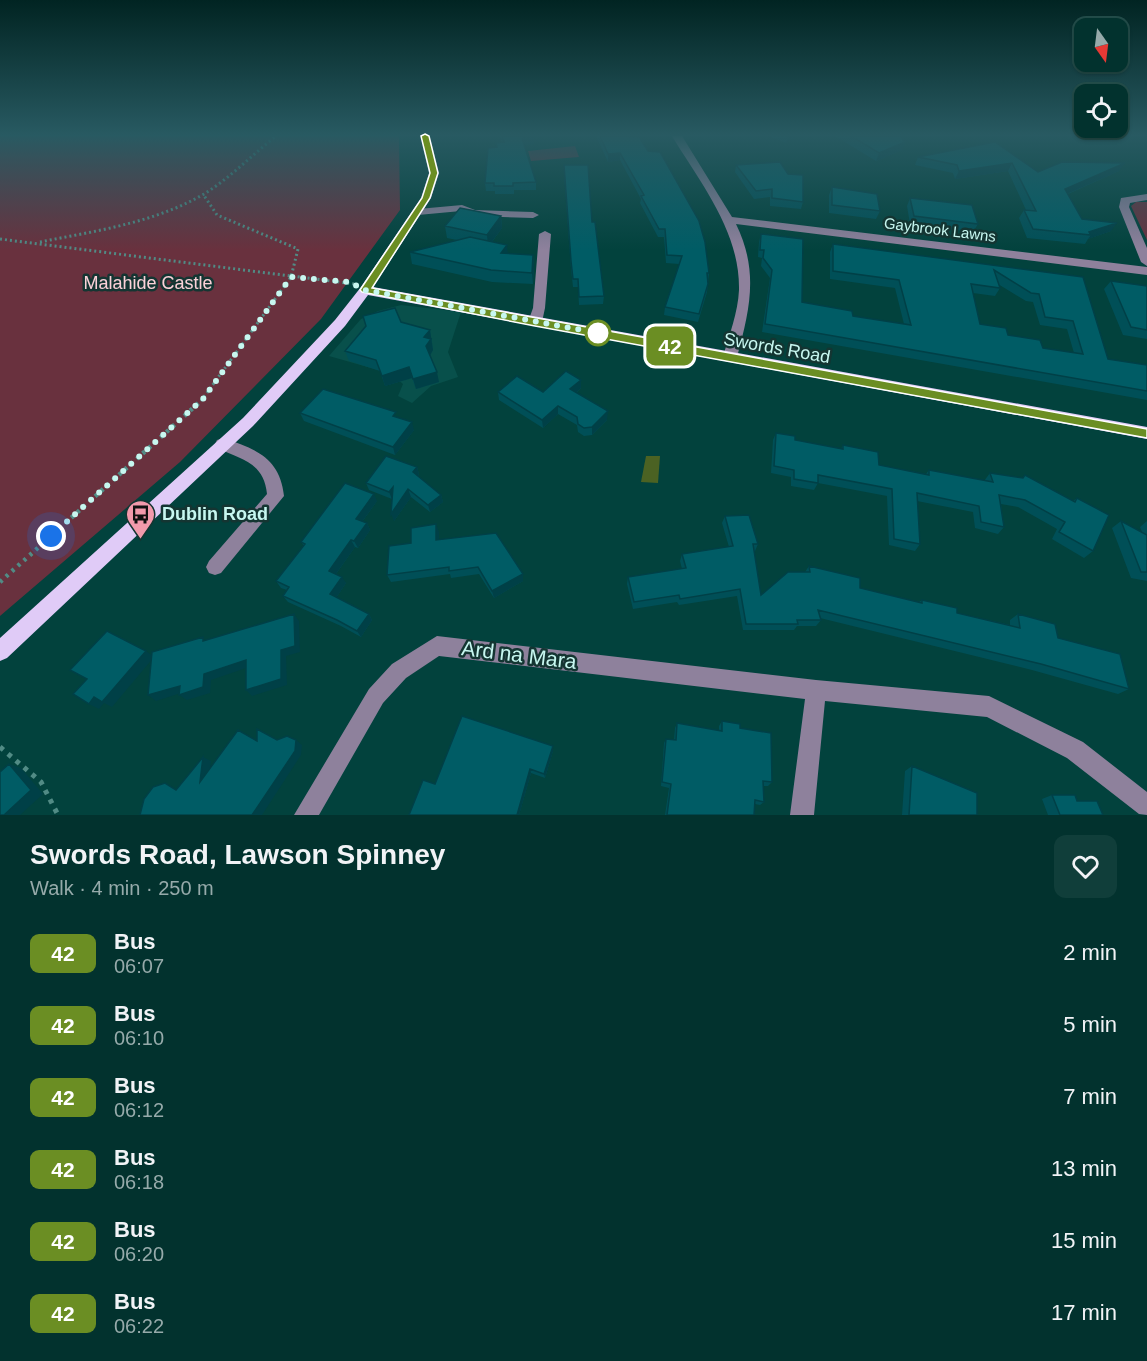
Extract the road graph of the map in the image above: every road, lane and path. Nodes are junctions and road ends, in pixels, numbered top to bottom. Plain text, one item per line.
1 (228, 174) edge
2 (434, 174) edge
3 (701, 174) edge
4 (203, 194) junction
5 (1147, 197) edge
6 (418, 212) junction
7 (533, 214) dead end
8 (730, 220) junction
9 (545, 234) dead end
10 (0, 239) edge
11 (36, 243) junction
12 (1147, 262) edge
13 (1147, 271) edge
14 (291, 277) junction
15 (365, 290) junction
16 (535, 322) junction
17 (730, 357) junction
18 (1147, 433) edge
19 (223, 444) junction
20 (215, 567) dead end
21 (0, 582) edge
22 (0, 651) edge
23 (816, 690) junction
24 (0, 747) edge
25 (1147, 806) edge
26 (58, 815) edge
27 (306, 815) edge
28 (802, 815) edge

1 - 4 path
2 - 6 main road
3 - 8 street
4 - 11 path
4 - 14 path
5 - 12 street
6 - 7 street
6 - 15 main road
8 - 13 street, Gaybrook Lawns
8 - 17 street
9 - 16 street
10 - 11 path
11 - 14 path
14 - 15 path
14 - 21 path
15 - 16 main road, Swords Road
15 - 19 main road
16 - 17 main road, Swords Road
17 - 18 main road, Swords Road
19 - 20 street
19 - 22 main road
23 - 25 street, Ard na Mara
23 - 27 street, Ard na Mara
23 - 28 street
24 - 26 path

